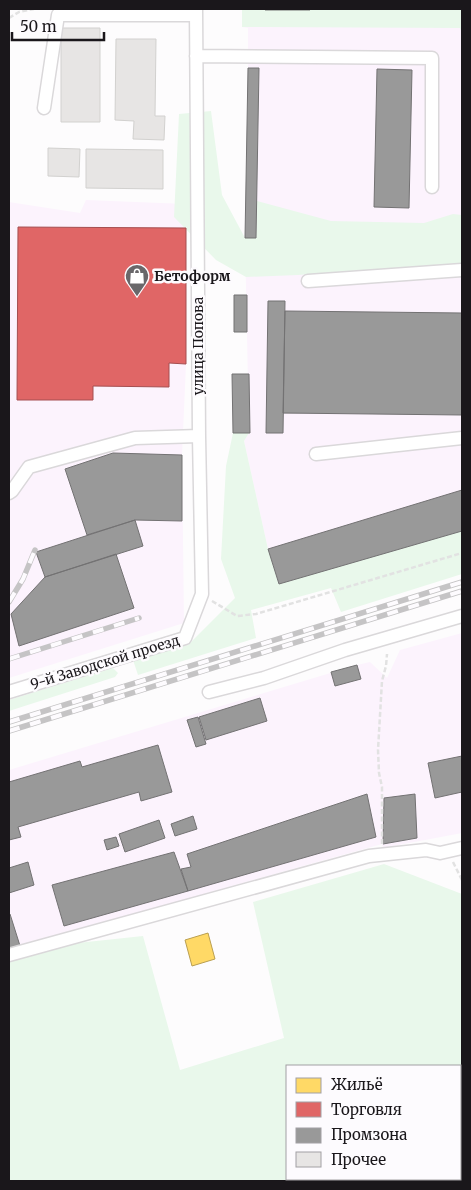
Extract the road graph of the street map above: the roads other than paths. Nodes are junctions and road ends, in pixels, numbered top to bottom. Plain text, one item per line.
1 (196, 12) edge
2 (196, 56) junction
3 (44, 108) dead end
4 (432, 187) dead end
5 (462, 270) edge
6 (308, 281) dead end
7 (198, 436) junction
8 (462, 438) edge
9 (316, 454) dead end
10 (9, 493) edge
11 (202, 594) joint
12 (462, 616) edge
13 (9, 692) edge
14 (209, 692) dead end
15 (462, 848) edge
16 (9, 955) edge

1 - 2 street, улица Попова
1 - 3 street
2 - 4 street
2 - 7 street, улица Попова
5 - 6 street
7 - 10 street
7 - 11 street, улица Попова
8 - 9 street
11 - 13 street, 9-й Заводской проезд
12 - 14 street
15 - 16 street

